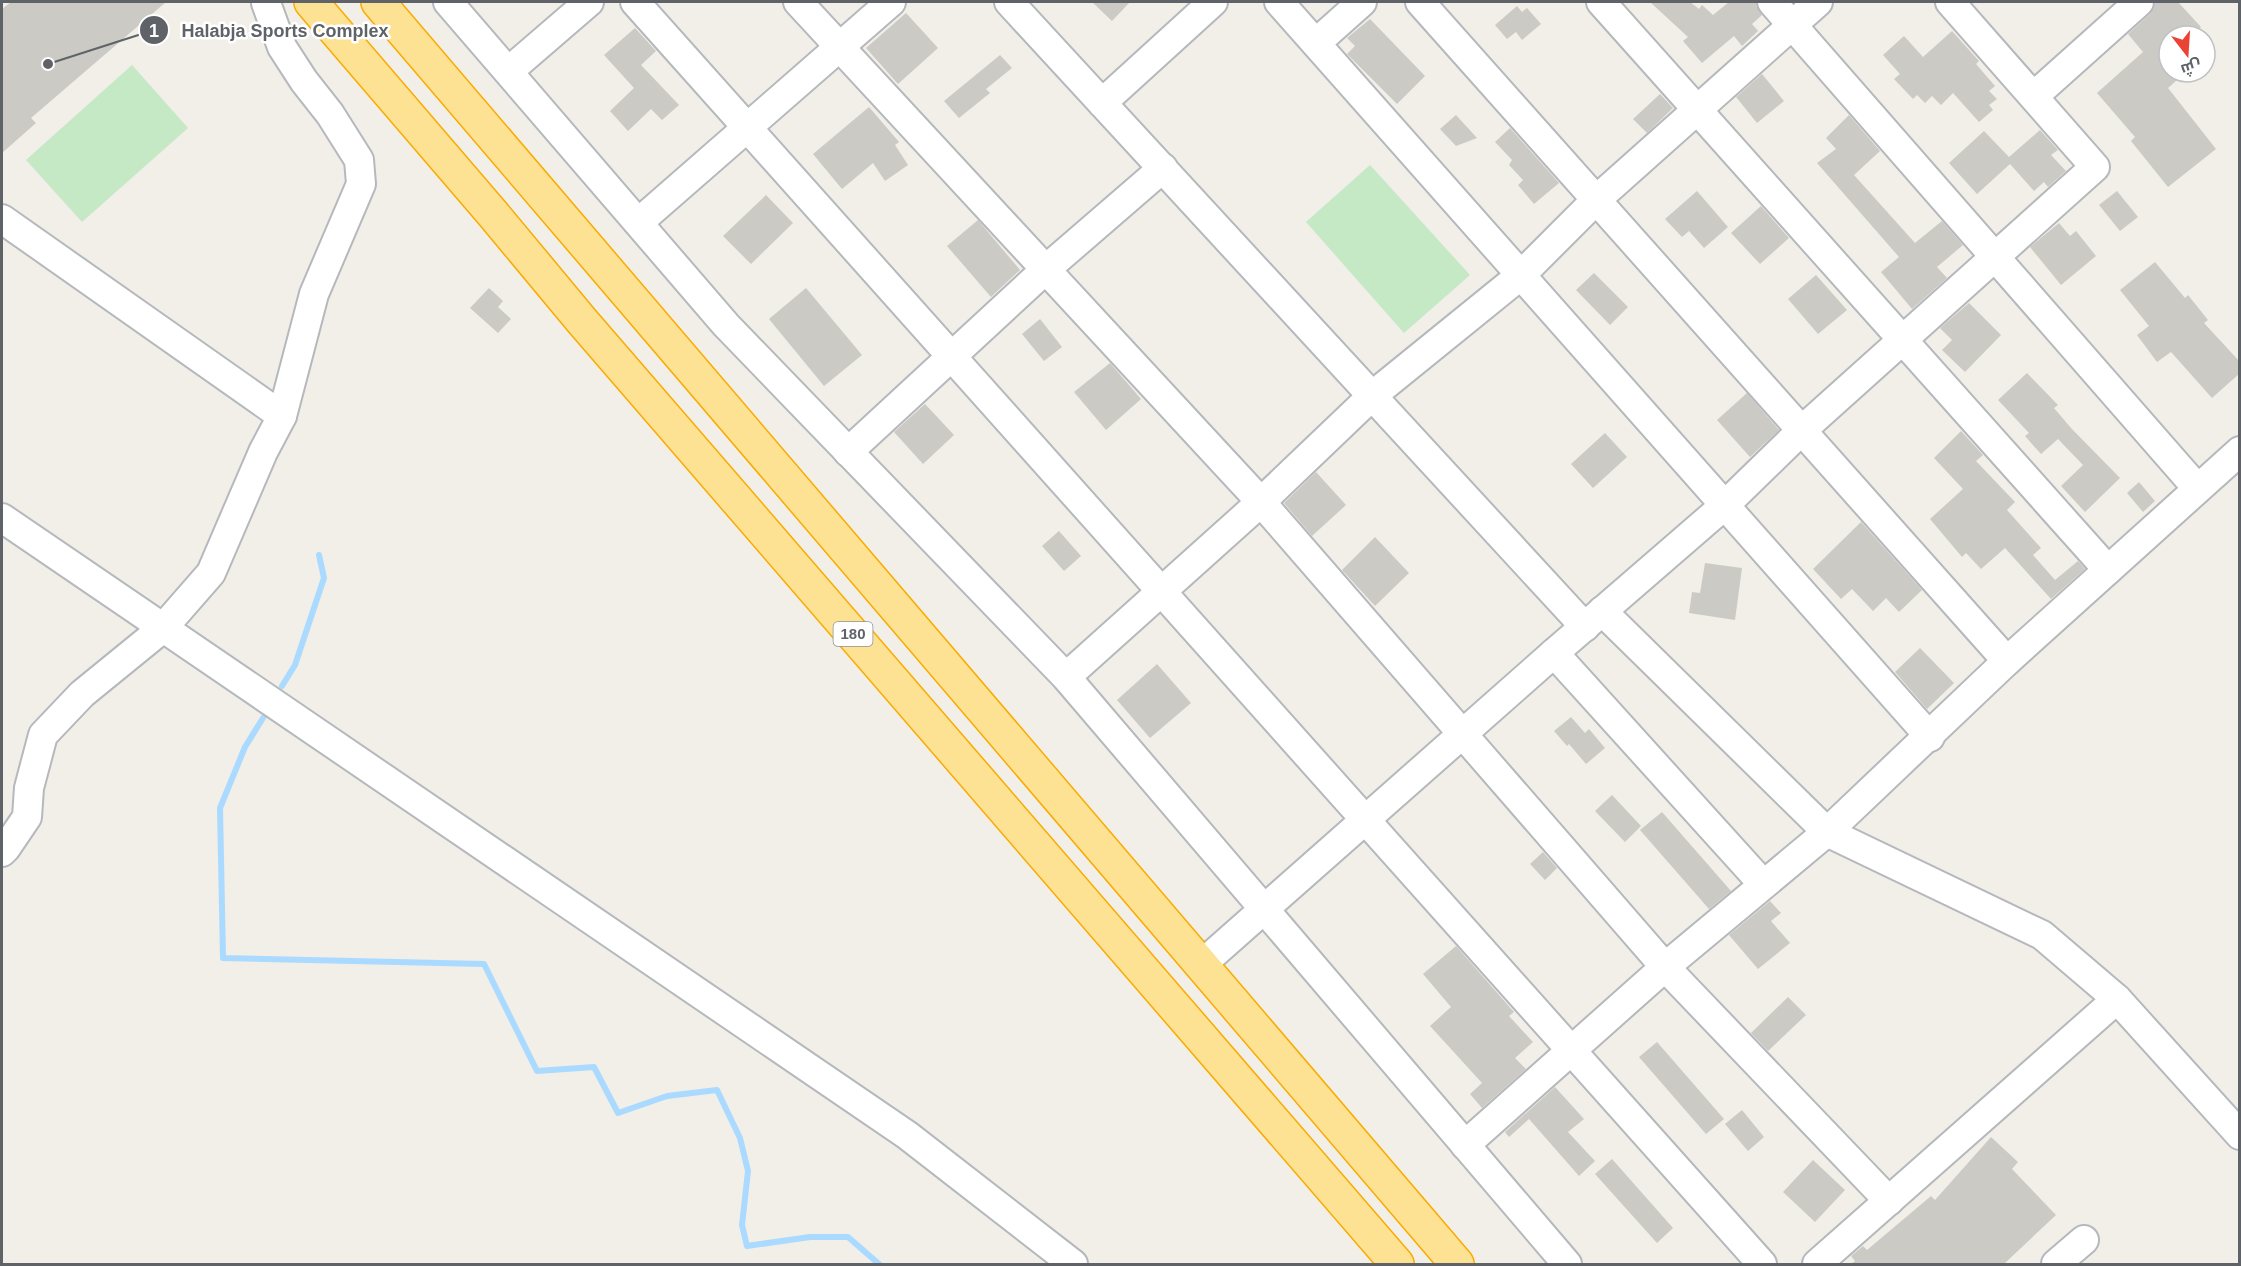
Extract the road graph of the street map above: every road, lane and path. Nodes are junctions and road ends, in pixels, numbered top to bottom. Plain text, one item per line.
1 (266, 2) edge
2 (311, 2) edge
3 (378, 2) edge
4 (448, 2) edge
5 (590, 2) edge
6 (635, 2) edge
7 (798, 2) edge
8 (891, 2) edge
9 (1008, 2) edge
10 (1213, 2) edge
11 (1279, 2) edge
12 (1362, 2) edge
13 (1420, 2) edge
14 (1601, 2) edge
15 (1772, 2) edge
16 (1818, 2) edge
17 (1950, 2) edge
18 (2139, 2) edge
19 (1793, 25) junction
20 (1316, 43) junction
21 (838, 47) junction
22 (509, 71) junction
23 (2034, 96) junction
24 (1102, 103) junction
25 (1698, 110) junction
26 (748, 126) junction
27 (1163, 168) junction
28 (1596, 200) junction
29 (2, 219) edge
30 (639, 222) junction
31 (1995, 257) junction
32 (1045, 270) junction
33 (1521, 274) junction
34 (1903, 340) junction
35 (952, 356) junction
36 (1373, 395) junction
37 (282, 416) junction
38 (1801, 430) junction
39 (2240, 451) edge
40 (848, 452) junction
41 (2197, 488) junction
42 (1261, 502) junction
43 (1725, 505) junction
44 (2, 518) edge
45 (2108, 570) junction
46 (1162, 591) junction
47 (1594, 619) junction
48 (163, 628) junction
49 (1554, 652) junction
50 (2007, 662) junction
51 (1066, 677) junction
52 (958, 679) junction
53 (918, 709) junction
54 (1463, 734) junction
55 (1930, 736) junction
56 (1366, 820) junction
57 (1827, 832) junction
58 (2, 852) edge
59 (1763, 884) junction
60 (1263, 909) junction
61 (1202, 964) junction
62 (1665, 967) junction
63 (2117, 999) junction
64 (1570, 1050) junction
65 (2240, 1135) edge
66 (1465, 1145) junction
67 (1889, 1201) junction
68 (2084, 1240) dead end
69 (1823, 1263) edge
70 (1073, 1264) edge
71 (1397, 1264) edge
72 (1457, 1264) edge
73 (1568, 1264) edge
74 (1762, 1264) edge
75 (2056, 1264) edge

1 - 37 street
2 - 53 highway, 180
3 - 52 highway
4 - 22 street
5 - 22 street
6 - 26 street
7 - 21 street
8 - 21 street
9 - 24 street
10 - 24 street
11 - 20 street
12 - 20 street
13 - 28 street
14 - 25 street
15 - 19 street
16 - 19 street
17 - 23 street
18 - 23 street
19 - 25 street
19 - 31 street
20 - 33 street
21 - 26 street
21 - 32 street
22 - 30 street
23 - 31 street
24 - 27 street
25 - 28 street
25 - 34 street
26 - 30 street
26 - 35 street
27 - 32 street
27 - 36 street
28 - 33 street
28 - 38 street
29 - 37 street
30 - 40 street
31 - 34 street
31 - 41 street
32 - 35 street
32 - 42 street
33 - 36 street
33 - 43 street
34 - 38 street
34 - 45 street
35 - 40 street
35 - 46 street
36 - 42 street
36 - 47 street
37 - 48 street
38 - 43 street
38 - 50 street
39 - 41 street
40 - 51 street
41 - 45 street
42 - 46 street
42 - 54 street
43 - 47 street
43 - 55 street
44 - 48 street
45 - 50 street
46 - 51 street
46 - 56 street
47 - 49 street
47 - 57 street
48 - 58 street
48 - 70 street
49 - 54 street
49 - 59 street
50 - 55 street
51 - 60 street
52 - 53 highway
52 - 61 highway
53 - 71 highway, 180
54 - 56 street
54 - 62 street
55 - 57 street
56 - 60 street
56 - 64 street
57 - 59 street
57 - 63 street
59 - 62 street
60 - 61 street
60 - 66 street
61 - 72 highway
62 - 64 street
62 - 67 street
63 - 65 street
63 - 67 street
64 - 66 street
64 - 74 street
66 - 73 street
67 - 69 street
68 - 75 street

